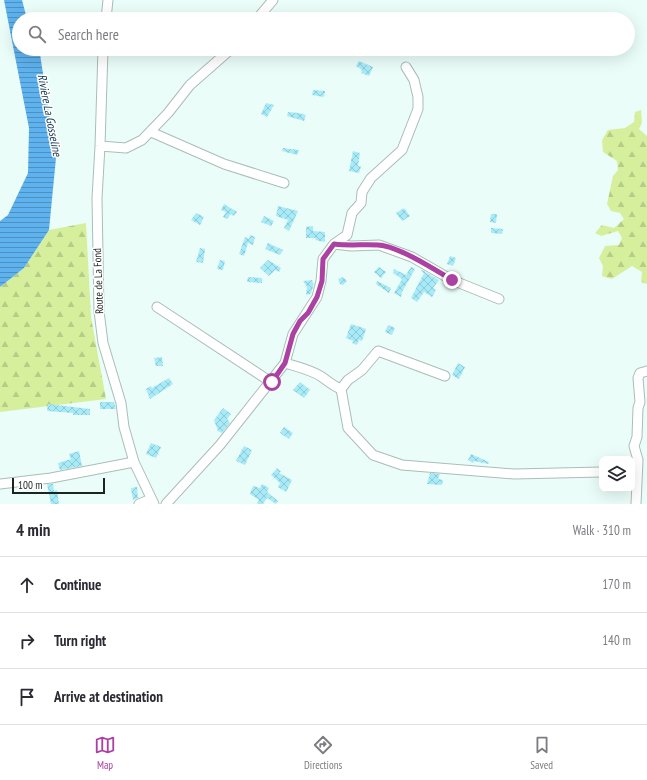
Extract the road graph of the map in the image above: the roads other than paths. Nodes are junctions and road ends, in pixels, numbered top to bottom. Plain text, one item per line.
1 (108, 0) edge
2 (273, 0) edge
3 (107, 12) edge
4 (263, 12) edge
5 (103, 56) edge
6 (223, 56) edge
7 (406, 67) dead end
8 (151, 132) junction
9 (100, 146) junction
10 (284, 183) dead end
11 (334, 244) junction
12 (500, 299) dead end
13 (157, 307) dead end
14 (285, 363) junction
15 (647, 371) edge
16 (445, 376) dead end
17 (272, 382) junction
18 (341, 389) junction
19 (134, 462) junction
20 (635, 468) edge
21 (599, 472) edge
22 (0, 484) edge
23 (635, 488) edge
24 (152, 502) edge
25 (139, 504) edge
26 (166, 504) edge
27 (636, 504) edge

1 - 3 street
2 - 4 street
5 - 9 street, Route de La Fond
6 - 8 street
7 - 11 street
8 - 9 street
8 - 10 street
9 - 19 street, Route de La Fond
11 - 12 street
11 - 14 street
13 - 17 street
14 - 17 street
14 - 18 street
15 - 20 street
16 - 18 street
17 - 26 street
18 - 21 street
19 - 22 street
19 - 24 street, Route de La Fond
23 - 27 street
24 - 25 street

